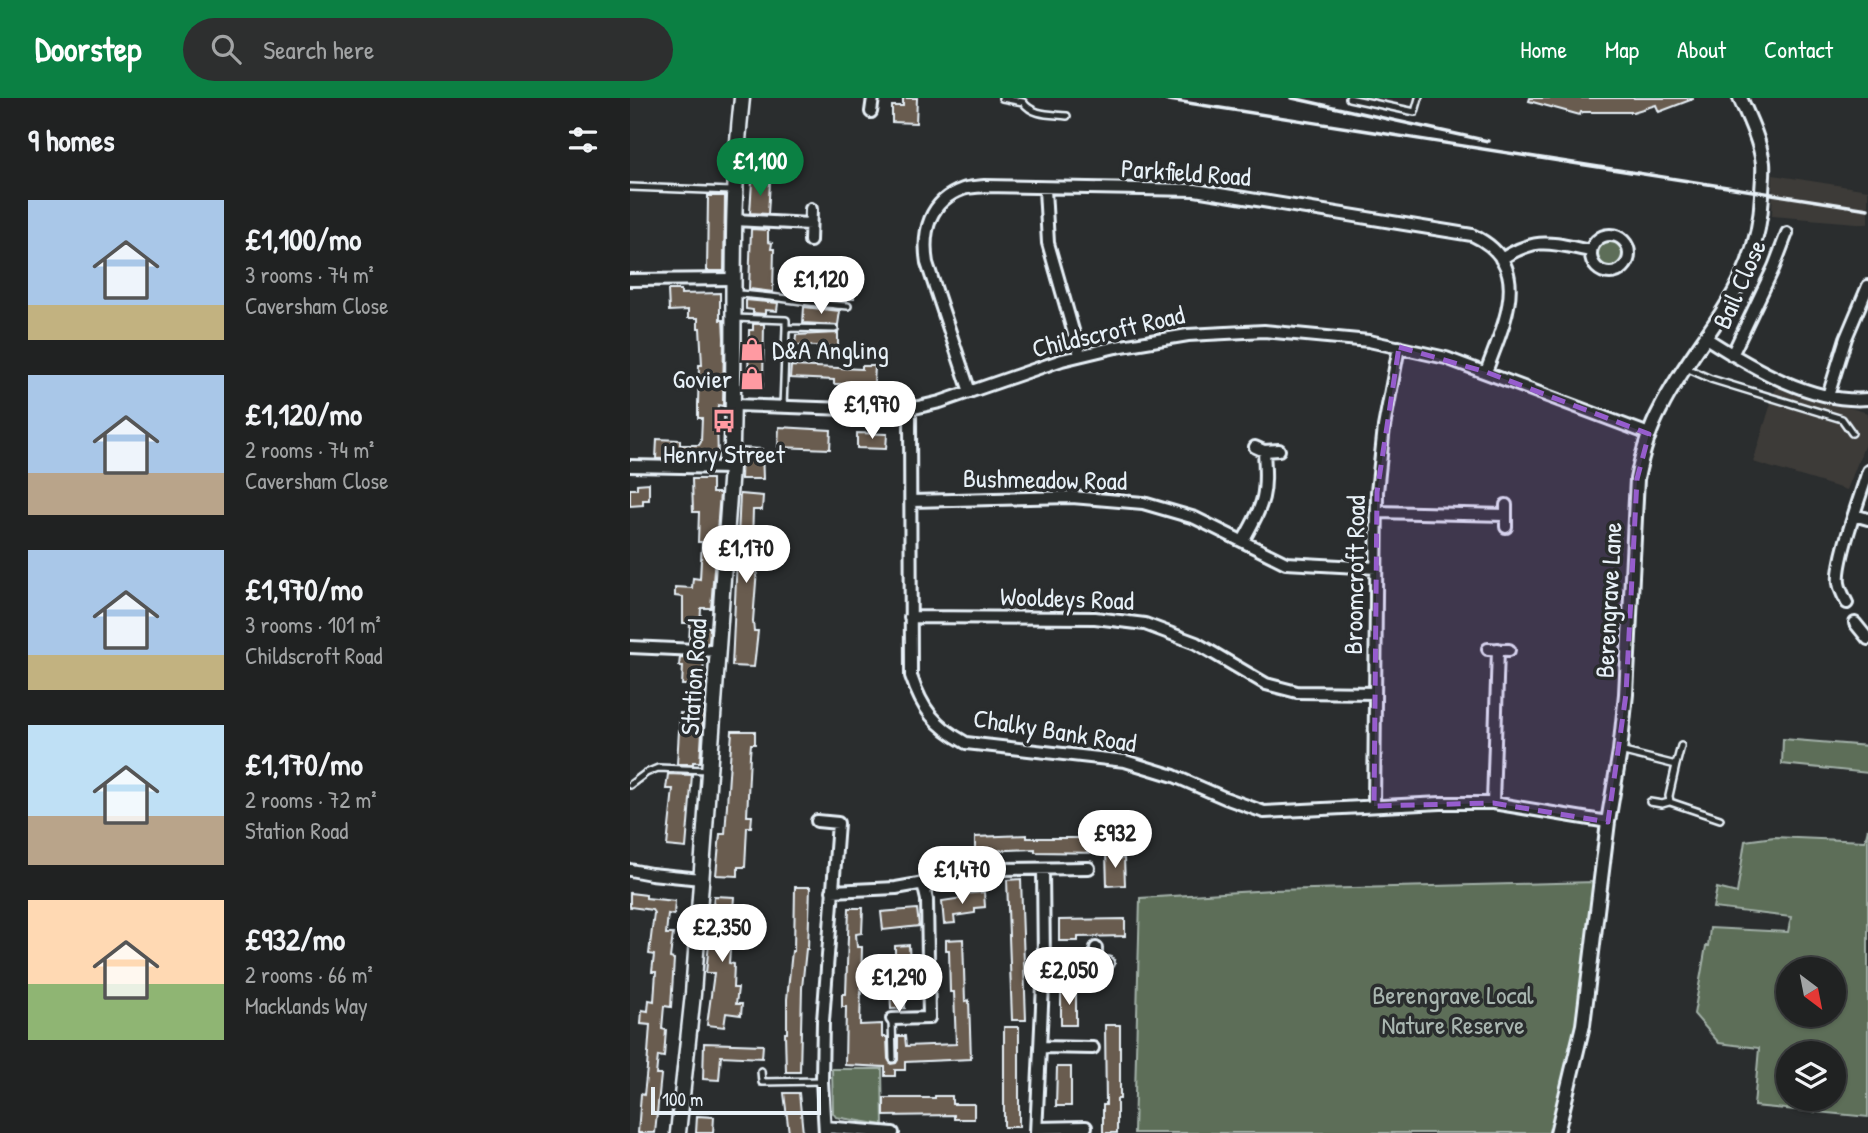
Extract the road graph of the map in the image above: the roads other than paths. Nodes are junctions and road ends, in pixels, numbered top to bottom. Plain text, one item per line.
1 (742, 98) edge
2 (873, 98) edge
3 (1002, 98) edge
4 (1349, 98) edge
5 (1419, 98) edge
6 (1740, 98) edge
7 (871, 112) dead end
8 (1067, 116) dead end
9 (630, 187) edge
10 (1045, 189) junction
11 (736, 191) junction
12 (811, 209) dead end
13 (735, 220) junction
14 (810, 224) junction
15 (1787, 233) dead end
16 (810, 241) dead end
17 (1591, 251) dead end
18 (1501, 259) junction
19 (630, 280) edge
20 (1868, 286) edge
21 (735, 287) junction
22 (848, 306) dead end
23 (735, 318) junction
24 (786, 328) junction
25 (835, 329) dead end
26 (1706, 338) junction
27 (1399, 347) junction
28 (1080, 355) junction
29 (1732, 355) junction
30 (1686, 368) junction
31 (1486, 372) junction
32 (970, 392) junction
33 (1828, 396) junction
34 (1868, 399) edge
35 (734, 405) junction
36 (783, 407) junction
37 (910, 409) junction
38 (1852, 433) dead end
39 (1649, 434) junction
40 (1279, 450) dead end
41 (630, 466) edge
42 (731, 468) junction
43 (1868, 471) edge
44 (911, 501) junction
45 (1377, 512) junction
46 (1854, 515) junction
47 (1506, 516) dead end
48 (1868, 519) edge
49 (1243, 541) junction
50 (1376, 568) junction
51 (1847, 603) dead end
52 (910, 617) junction
53 (1855, 623) dead end
54 (1868, 639) edge
55 (630, 647) edge
56 (1498, 649) dead end
57 (719, 651) junction
58 (1375, 694) junction
59 (1681, 746) dead end
60 (1620, 751) junction
61 (1676, 765) junction
62 (710, 771) junction
63 (630, 785) edge
64 (1650, 802) dead end
65 (1670, 802) junction
66 (1493, 803) junction
67 (1374, 806) junction
68 (1720, 819) dead end
69 (817, 821) dead end
70 (1608, 822) junction
71 (1089, 868) dead end
72 (1044, 869) junction
73 (630, 870) edge
74 (701, 879) junction
75 (923, 883) junction
76 (832, 891) junction
77 (1096, 948) dead end
78 (1044, 964) junction
79 (892, 1019) joint
80 (1041, 1048) junction
81 (1093, 1048) dead end
82 (893, 1059) dead end
83 (761, 1071) dead end
84 (822, 1081) junction
85 (1086, 1128) dead end
86 (825, 1130) edge
87 (1037, 1130) edge
88 (678, 1133) edge
89 (893, 1133) edge
90 (1558, 1133) edge

1 - 11 main road, Station Road
2 - 7 street
3 - 8 lane
4 - 5 lane
6 - 26 street, Berengrave Lane
9 - 11 lane
10 - 18 street, Parkfield Road
10 - 28 street
10 - 32 street, Parkfield Road
11 - 13 main road, Station Road
12 - 14 street
13 - 14 street
13 - 21 main road, Station Road
14 - 16 street
15 - 29 street, Bail Close
17 - 18 street
18 - 31 street
19 - 21 street
20 - 33 street
21 - 22 lane
21 - 23 main road, Station Road
23 - 24 lane
23 - 35 main road, Station Road
24 - 25 lane
24 - 36 lane
26 - 29 street
26 - 30 street, Berengrave Lane
27 - 28 street, Childscroft Road
27 - 31 street, Childscroft Road
27 - 45 street, Broomcroft Road
28 - 32 street, Childscroft Road
29 - 33 street
30 - 38 lane
30 - 39 street, Berengrave Lane
31 - 39 street, Childscroft Road
32 - 37 street, Childscroft Road
33 - 34 street
35 - 36 street, Childscroft Road
35 - 42 main road, Station Road
36 - 37 street, Childscroft Road
37 - 44 street, Chalky Bank Road
39 - 60 street, Berengrave Lane
40 - 49 street
41 - 42 street
42 - 57 main road, Station Road
43 - 46 street
44 - 49 street, Bushmeadow Road
44 - 52 street, Chalky Bank Road
45 - 47 street
45 - 50 street, Broomcroft Road
46 - 48 street
46 - 51 street
49 - 50 street, Bushmeadow Road
50 - 58 street, Broomcroft Road
52 - 58 street, Wooldeys Road
52 - 67 street, Chalky Bank Road
53 - 54 street
55 - 57 street
56 - 66 street
57 - 62 main road, Station Road
58 - 67 street, Broomcroft Road
59 - 61 lane
60 - 61 lane
60 - 70 street, Berengrave Lane
61 - 65 lane
62 - 63 lane
62 - 74 main road, Station Road
64 - 65 lane
65 - 68 lane
66 - 67 street, Chalky Bank Road
66 - 70 street, Chalky Bank Road
69 - 76 street
70 - 90 street, Berengrave Lane
71 - 72 street
72 - 75 street
72 - 78 street
73 - 74 street
74 - 88 main road, Station Road
75 - 76 street
75 - 79 street
76 - 84 street
77 - 78 street
78 - 80 street
79 - 82 lane
80 - 81 street
80 - 87 street
83 - 84 lane
84 - 86 street
85 - 87 street
86 - 89 street

